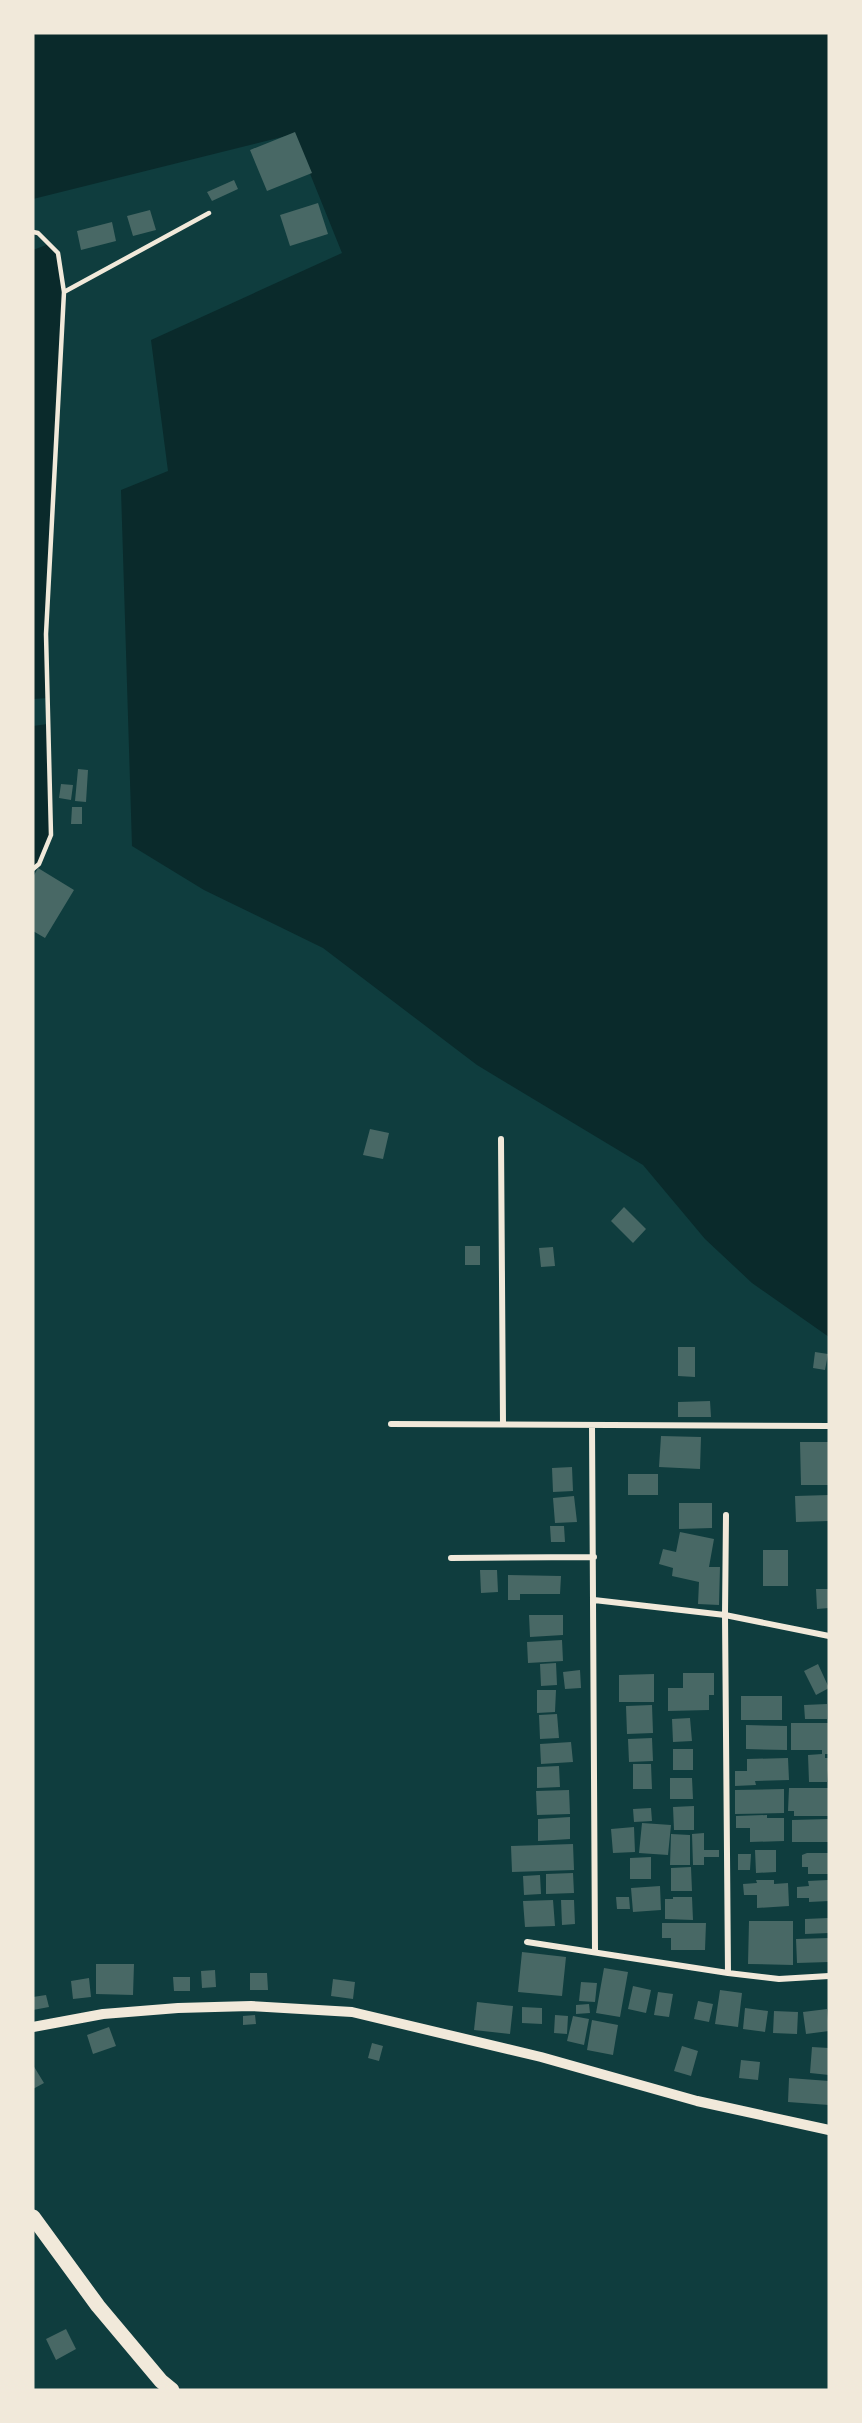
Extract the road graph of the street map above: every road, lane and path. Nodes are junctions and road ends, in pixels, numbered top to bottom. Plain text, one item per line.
1 (209, 213) dead end
2 (33, 232) edge
3 (64, 292) junction
4 (33, 869) edge
5 (501, 1139) dead end
6 (391, 1424) dead end
7 (503, 1424) junction
8 (592, 1425) junction
9 (829, 1426) edge
10 (726, 1515) dead end
11 (594, 1557) junction
12 (450, 1558) dead end
13 (594, 1600) junction
14 (725, 1615) junction
15 (829, 1635) edge
16 (527, 1942) dead end
17 (595, 1952) junction
18 (728, 1973) junction
19 (829, 1976) edge
20 (33, 2027) edge
21 (829, 2130) edge
22 (33, 2217) edge
23 (172, 2390) edge

1 - 3 lane
2 - 3 lane
3 - 4 lane
5 - 7 street
6 - 7 street
7 - 8 street
8 - 9 street
8 - 11 street
10 - 14 street
11 - 12 street
11 - 13 street
13 - 14 street
13 - 17 street
14 - 15 street
14 - 18 street
16 - 17 street
17 - 18 street
18 - 19 street
20 - 21 street
22 - 23 main road

